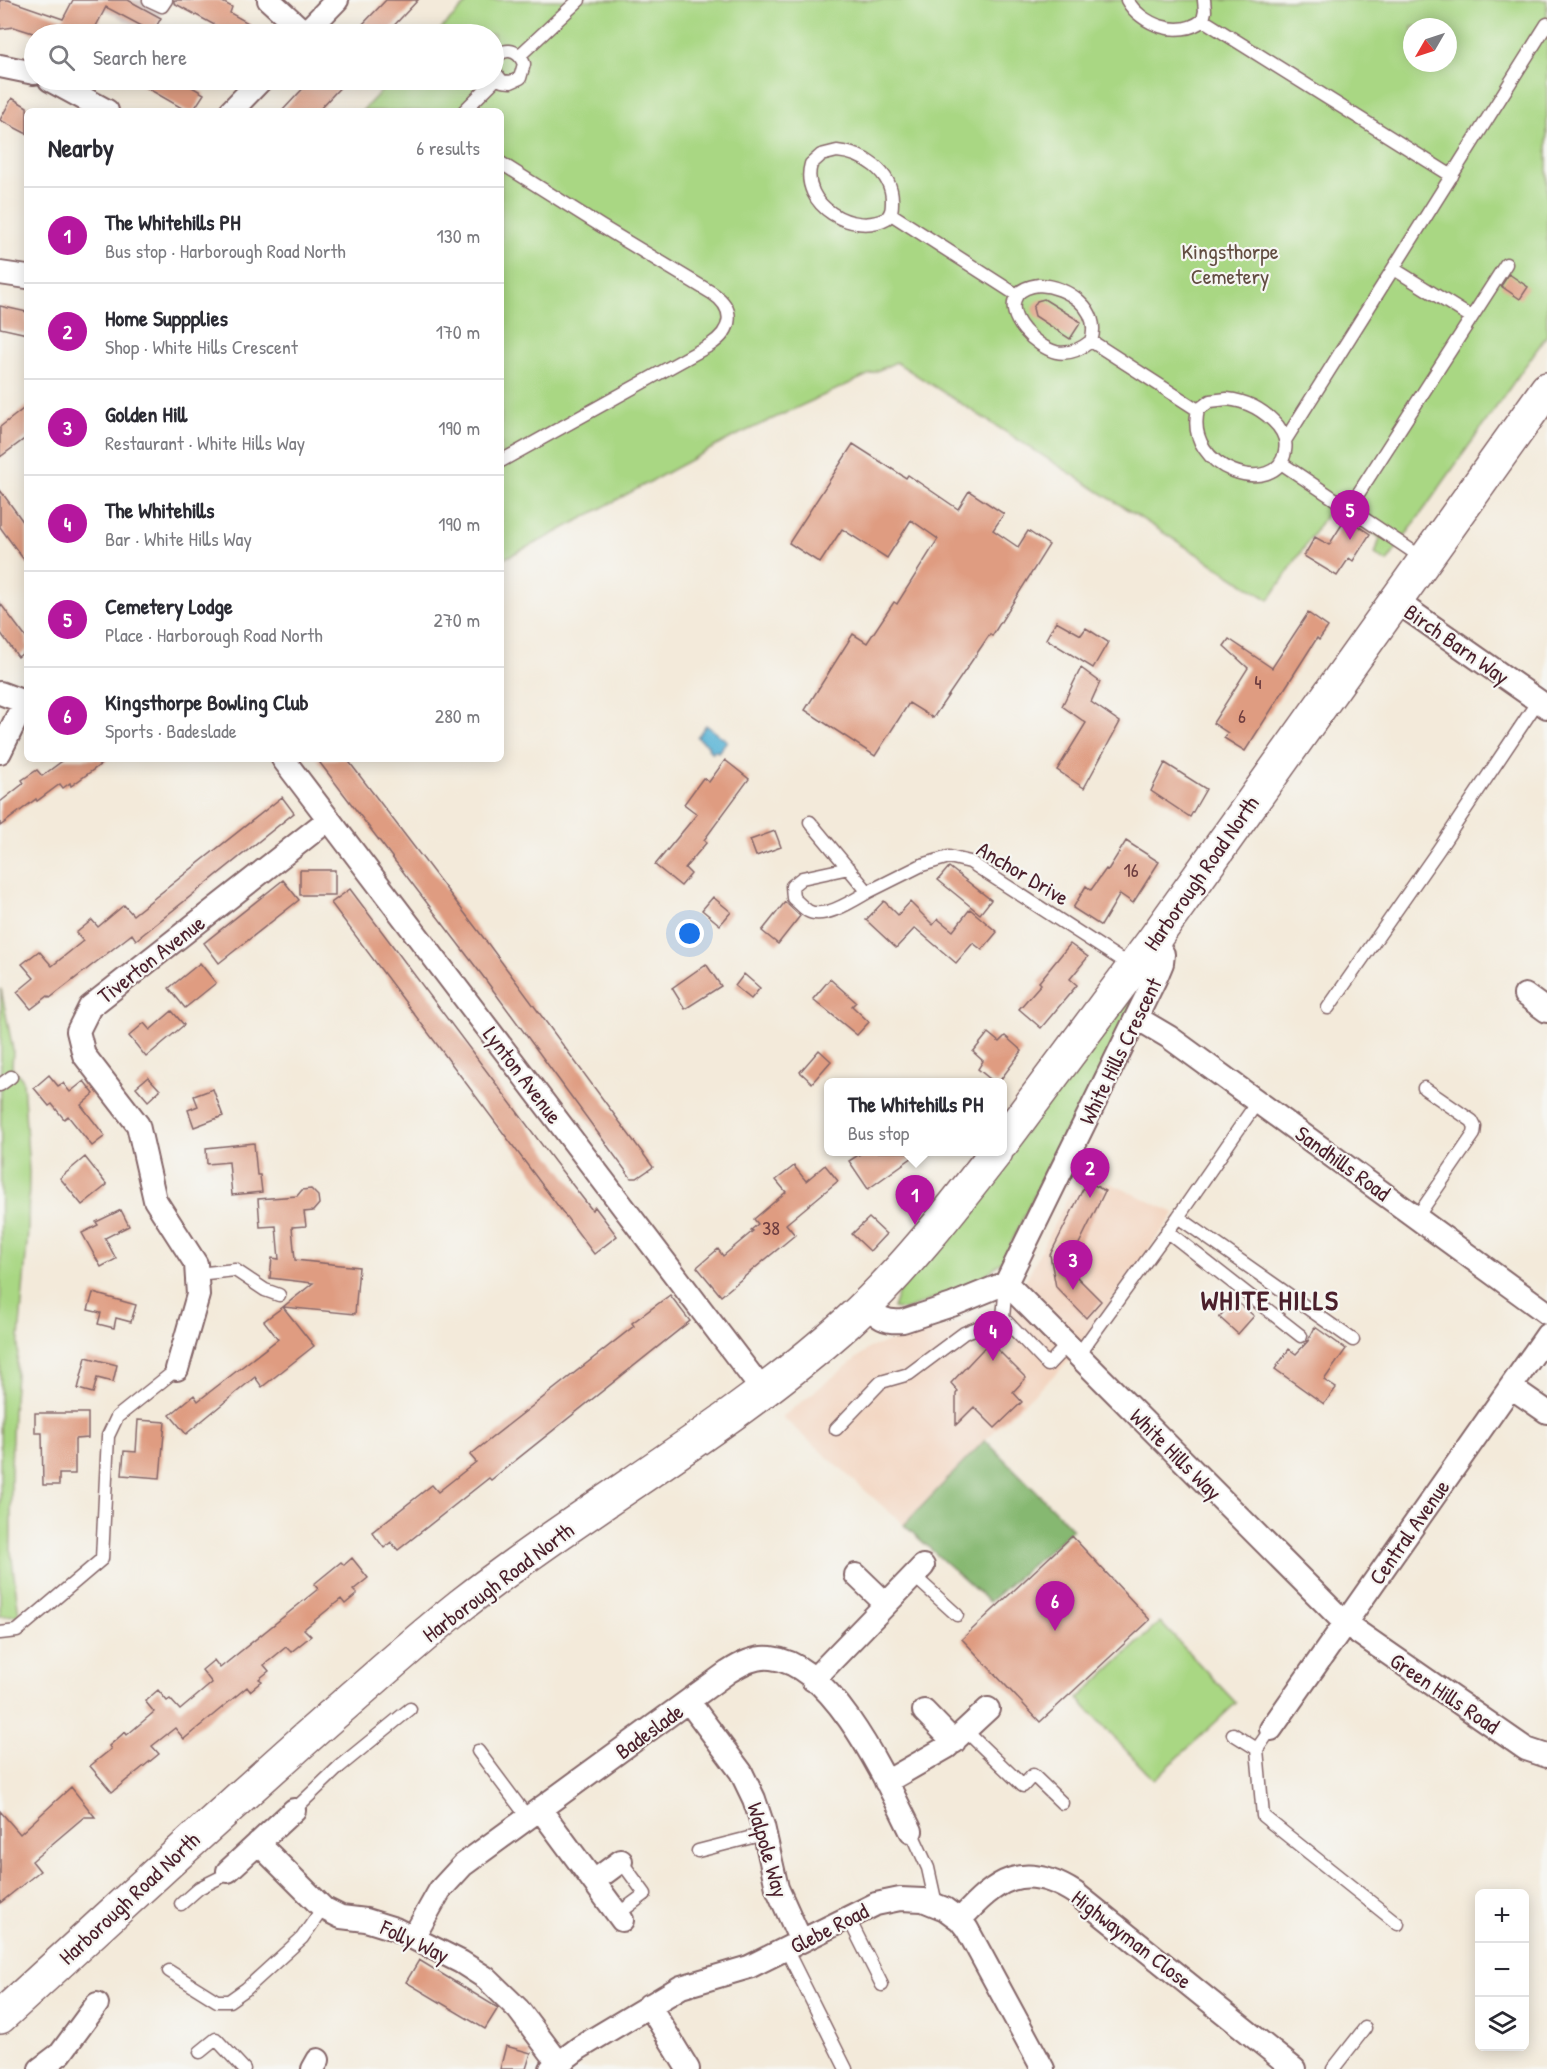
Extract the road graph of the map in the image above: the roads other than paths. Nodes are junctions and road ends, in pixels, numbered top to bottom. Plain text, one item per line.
1 (149, 0) edge
2 (166, 0) edge
3 (269, 0) edge
4 (338, 0) edge
5 (579, 0) edge
6 (1127, 0) edge
7 (1204, 0) edge
8 (1203, 20) junction
9 (294, 24) edge
10 (315, 24) edge
11 (1547, 24) edge
12 (504, 51) edge
13 (520, 55) junction
14 (0, 66) edge
15 (24, 69) edge
16 (504, 81) edge
17 (68, 90) edge
18 (251, 90) edge
19 (482, 90) edge
20 (101, 108) edge
21 (234, 108) edge
22 (467, 108) edge
23 (504, 165) edge
24 (1452, 176) junction
25 (891, 214) junction
26 (1506, 264) dead end
27 (1394, 269) junction
28 (0, 273) edge
29 (24, 277) edge
30 (1017, 295) junction
31 (1471, 317) junction
32 (1091, 341) junction
33 (1547, 389) edge
34 (1198, 410) junction
35 (1286, 438) junction
36 (504, 459) edge
37 (1281, 463) junction
38 (1349, 508) junction
39 (1425, 560) junction
40 (1395, 601) junction
41 (0, 693) edge
42 (24, 703) edge
43 (1542, 704) edge
44 (24, 705) edge
45 (0, 752) edge
46 (285, 762) edge
47 (329, 819) junction
48 (810, 822) dead end
49 (849, 868) junction
50 (868, 892) junction
51 (1153, 941) junction
52 (1134, 968) junction
53 (1526, 995) dead end
54 (1328, 1008) dead end
55 (1547, 1011) edge
56 (1137, 1018) junction
57 (11, 1077) dead end
58 (0, 1084) edge
59 (1424, 1088) dead end
60 (1258, 1101) junction
61 (1007, 1136) edge
62 (993, 1156) edge
63 (1178, 1217) junction
64 (1417, 1217) junction
65 (1167, 1231) junction
66 (197, 1274) junction
67 (1006, 1283) junction
68 (279, 1295) dead end
69 (865, 1305) junction
70 (1547, 1312) edge
71 (1003, 1318) junction
72 (1547, 1335) edge
73 (1301, 1336) dead end
74 (1353, 1340) dead end
75 (1073, 1350) junction
76 (177, 1369) joint
77 (1511, 1387) junction
78 (763, 1391) junction
79 (1547, 1412) edge
80 (836, 1429) dead end
81 (918, 1571) joint
82 (856, 1575) dead end
83 (886, 1604) junction
84 (957, 1615) dead end
85 (1346, 1623) junction
86 (0, 1633) edge
87 (813, 1680) junction
88 (688, 1702) junction
89 (410, 1709) dead end
90 (988, 1709) dead end
91 (924, 1711) dead end
92 (1271, 1729) joint
93 (1233, 1734) dead end
94 (960, 1737) junction
95 (1257, 1749) junction
96 (478, 1751) dead end
97 (1547, 1756) edge
98 (886, 1782) junction
99 (1062, 1803) dead end
100 (294, 1810) joint
101 (534, 1814) junction
102 (911, 1831) joint
103 (764, 1834) junction
104 (258, 1843) junction
105 (698, 1851) dead end
106 (621, 1861) joint
107 (228, 1871) joint
108 (594, 1881) junction
109 (181, 1904) dead end
110 (936, 1904) junction
111 (323, 1908) junction
112 (620, 1917) joint
113 (848, 1917) junction
114 (960, 1920) junction
115 (1398, 1923) dead end
116 (413, 1938) junction
117 (793, 1945) junction
118 (169, 1971) dead end
119 (882, 1985) dead end
120 (97, 2004) dead end
121 (649, 2005) junction
122 (0, 2017) edge
123 (1365, 2028) dead end
124 (200, 2052) dead end
125 (67, 2061) edge
126 (555, 2066) edge
127 (40, 2069) edge
128 (244, 2069) edge
129 (688, 2069) edge
130 (846, 2069) edge
131 (1043, 2069) edge
132 (1294, 2069) edge
133 (1333, 2069) edge

1 - 2 lane
3 - 9 street
4 - 10 street
5 - 13 lane
6 - 8 lane
7 - 8 lane
8 - 24 lane
11 - 24 lane
12 - 13 lane
13 - 16 lane
14 - 15 street
17 - 20 street
18 - 21 street
19 - 22 lane
23 - 36 lane
24 - 27 lane
25 - 25 lane
25 - 30 lane
26 - 31 lane
27 - 31 lane
27 - 35 lane
28 - 29 street
30 - 32 lane
30 - 32 lane
31 - 38 lane
32 - 34 lane
33 - 39 highway, Harborough Road North
34 - 35 lane
34 - 37 lane
35 - 37 lane
37 - 38 lane
38 - 39 lane
39 - 40 highway, Harborough Road North
40 - 43 street, Birch Barn Way
40 - 51 highway, Harborough Road North
41 - 42 street
43 - 54 lane
44 - 45 street
46 - 47 street, Lynton Avenue
47 - 66 street, Tiverton Avenue
47 - 78 street, Lynton Avenue
48 - 49 lane
49 - 50 lane
49 - 50 lane, Anchor Drive
50 - 52 lane, Anchor Drive
51 - 52 highway, Harborough Road North
51 - 56 street, White Hills Crescent
52 - 61 highway, Harborough Road North
53 - 55 street
56 - 60 street, Sandhills Road
56 - 67 street, White Hills Crescent
57 - 58 lane
59 - 64 lane
60 - 63 lane
60 - 64 street, Sandhills Road
62 - 69 highway, Harborough Road North
63 - 65 lane
63 - 74 lane
64 - 70 street, Sandhills Road
65 - 73 lane
65 - 75 lane
66 - 68 lane
66 - 76 street, Tiverton Avenue
67 - 69 street
67 - 71 lane
67 - 75 street, White Hills Way
69 - 78 highway, Harborough Road North
71 - 75 lane
71 - 80 lane
72 - 77 street, Central Avenue
75 - 85 street, White Hills Way
76 - 86 lane
77 - 79 street
77 - 85 street, Central Avenue
78 - 122 highway, Harborough Road North
81 - 83 street
81 - 84 lane
82 - 83 street
83 - 87 street
85 - 92 street, Central Avenue
85 - 97 street, Green Hills Road
87 - 88 street, Badeslade
87 - 98 street, Badeslade
88 - 101 street, Badeslade
88 - 103 street, Walpole Way
89 - 100 lane
90 - 94 street
91 - 94 street
92 - 95 lane
93 - 95 lane
94 - 98 street
94 - 99 lane
95 - 115 lane
96 - 101 lane
98 - 102 street, Badeslade
100 - 104 street
101 - 108 street
101 - 116 street, Badeslade
102 - 110 lane
103 - 105 lane
103 - 117 street, Walpole Way
104 - 107 street
104 - 111 street, Folly Way
106 - 108 street
106 - 112 lane
107 - 109 lane
108 - 112 street
110 - 113 street, Glebe Road
110 - 114 street, Glebe Road
111 - 116 street, Folly Way
111 - 118 lane
113 - 117 street, Glebe Road
113 - 119 lane
114 - 131 street, Glebe Road
114 - 132 street, Highwayman Close
116 - 126 street, Folly Way
117 - 121 street, Glebe Road
117 - 130 lane
120 - 125 street
121 - 126 street, Glebe Road
121 - 129 street
123 - 133 lane
124 - 128 lane
125 - 127 street

